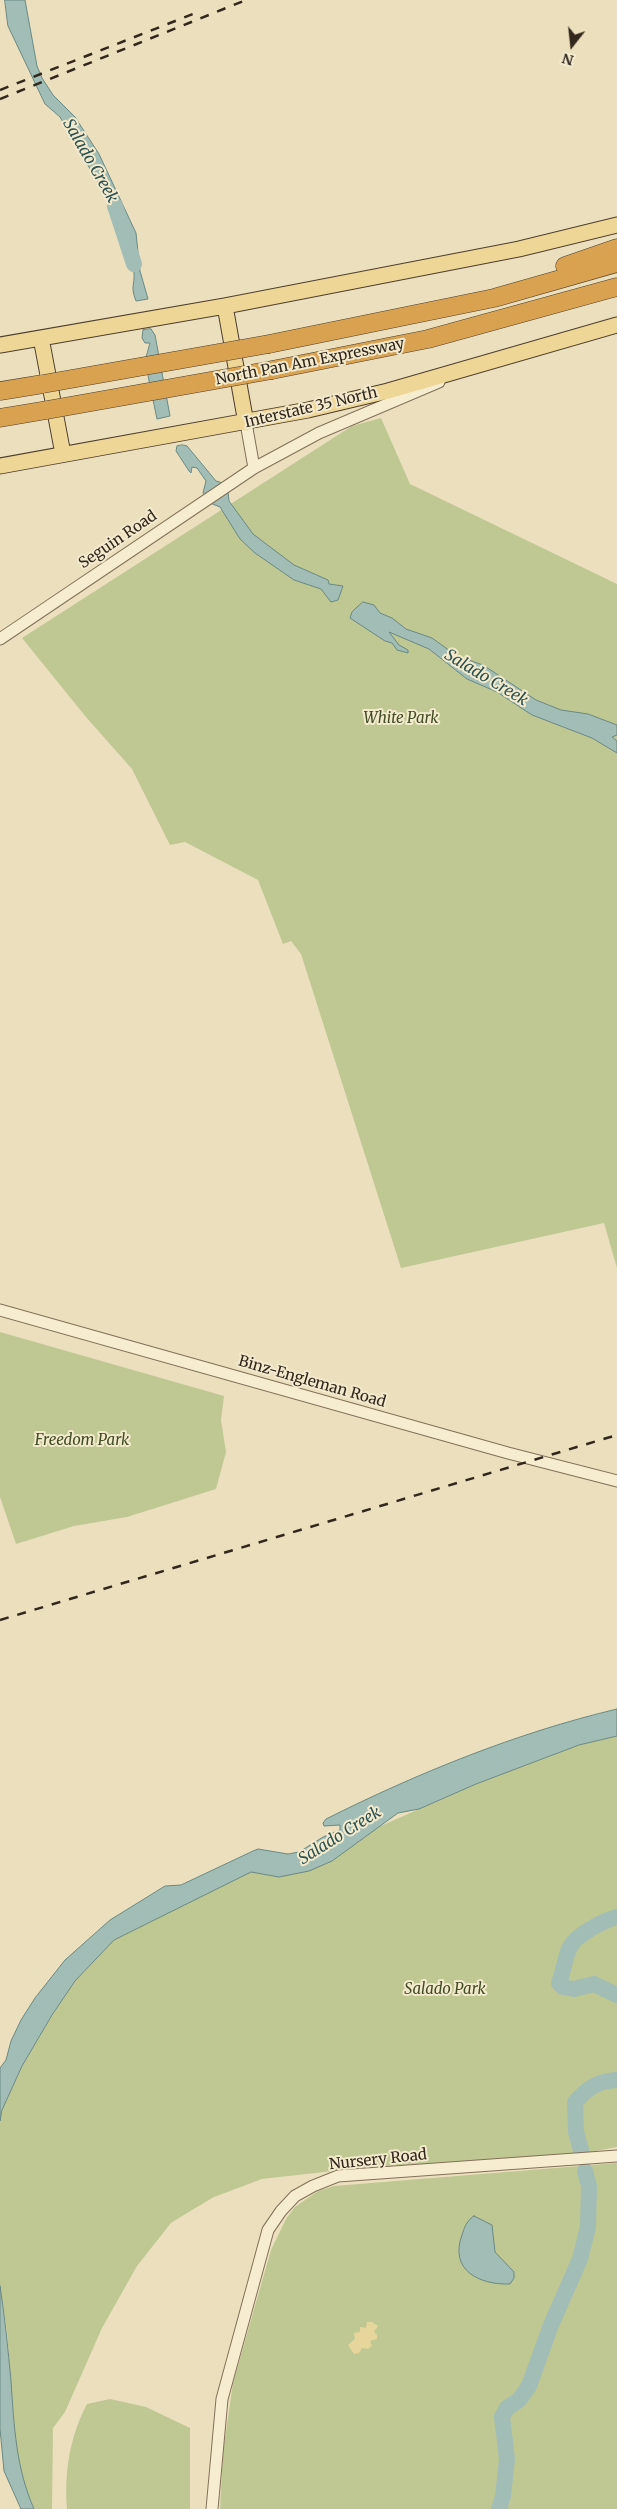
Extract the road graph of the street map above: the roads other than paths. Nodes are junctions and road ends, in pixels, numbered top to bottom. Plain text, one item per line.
1 (617, 225) edge
2 (617, 248) edge
3 (617, 263) edge
4 (617, 288) edge
5 (225, 306) junction
6 (424, 314) junction
7 (617, 325) edge
8 (40, 338) junction
9 (0, 346) edge
10 (495, 359) junction
11 (0, 391) edge
12 (0, 418) edge
13 (246, 422) junction
14 (64, 454) junction
15 (0, 466) edge
16 (254, 468) junction
17 (0, 639) edge
18 (0, 1310) edge
19 (617, 1481) edge
20 (617, 2156) edge
21 (212, 2509) edge

1 - 5 main road
2 - 6 highway
3 - 6 highway, North Pan Am Expressway
4 - 12 highway, North Pan Am Expressway, bridge
5 - 8 main road
5 - 13 main road
6 - 11 highway, North Pan Am Expressway, bridge
7 - 10 main road, Interstate 35 North
8 - 9 main road
8 - 14 main road
10 - 13 main road, Interstate 35 North
10 - 16 street, Seguin Road
13 - 14 main road, Interstate 35 North
13 - 16 street
14 - 15 main road, Interstate 35 North
16 - 17 street, Seguin Road
18 - 19 street, Binz-Engleman Road
20 - 21 street, Nursery Road

